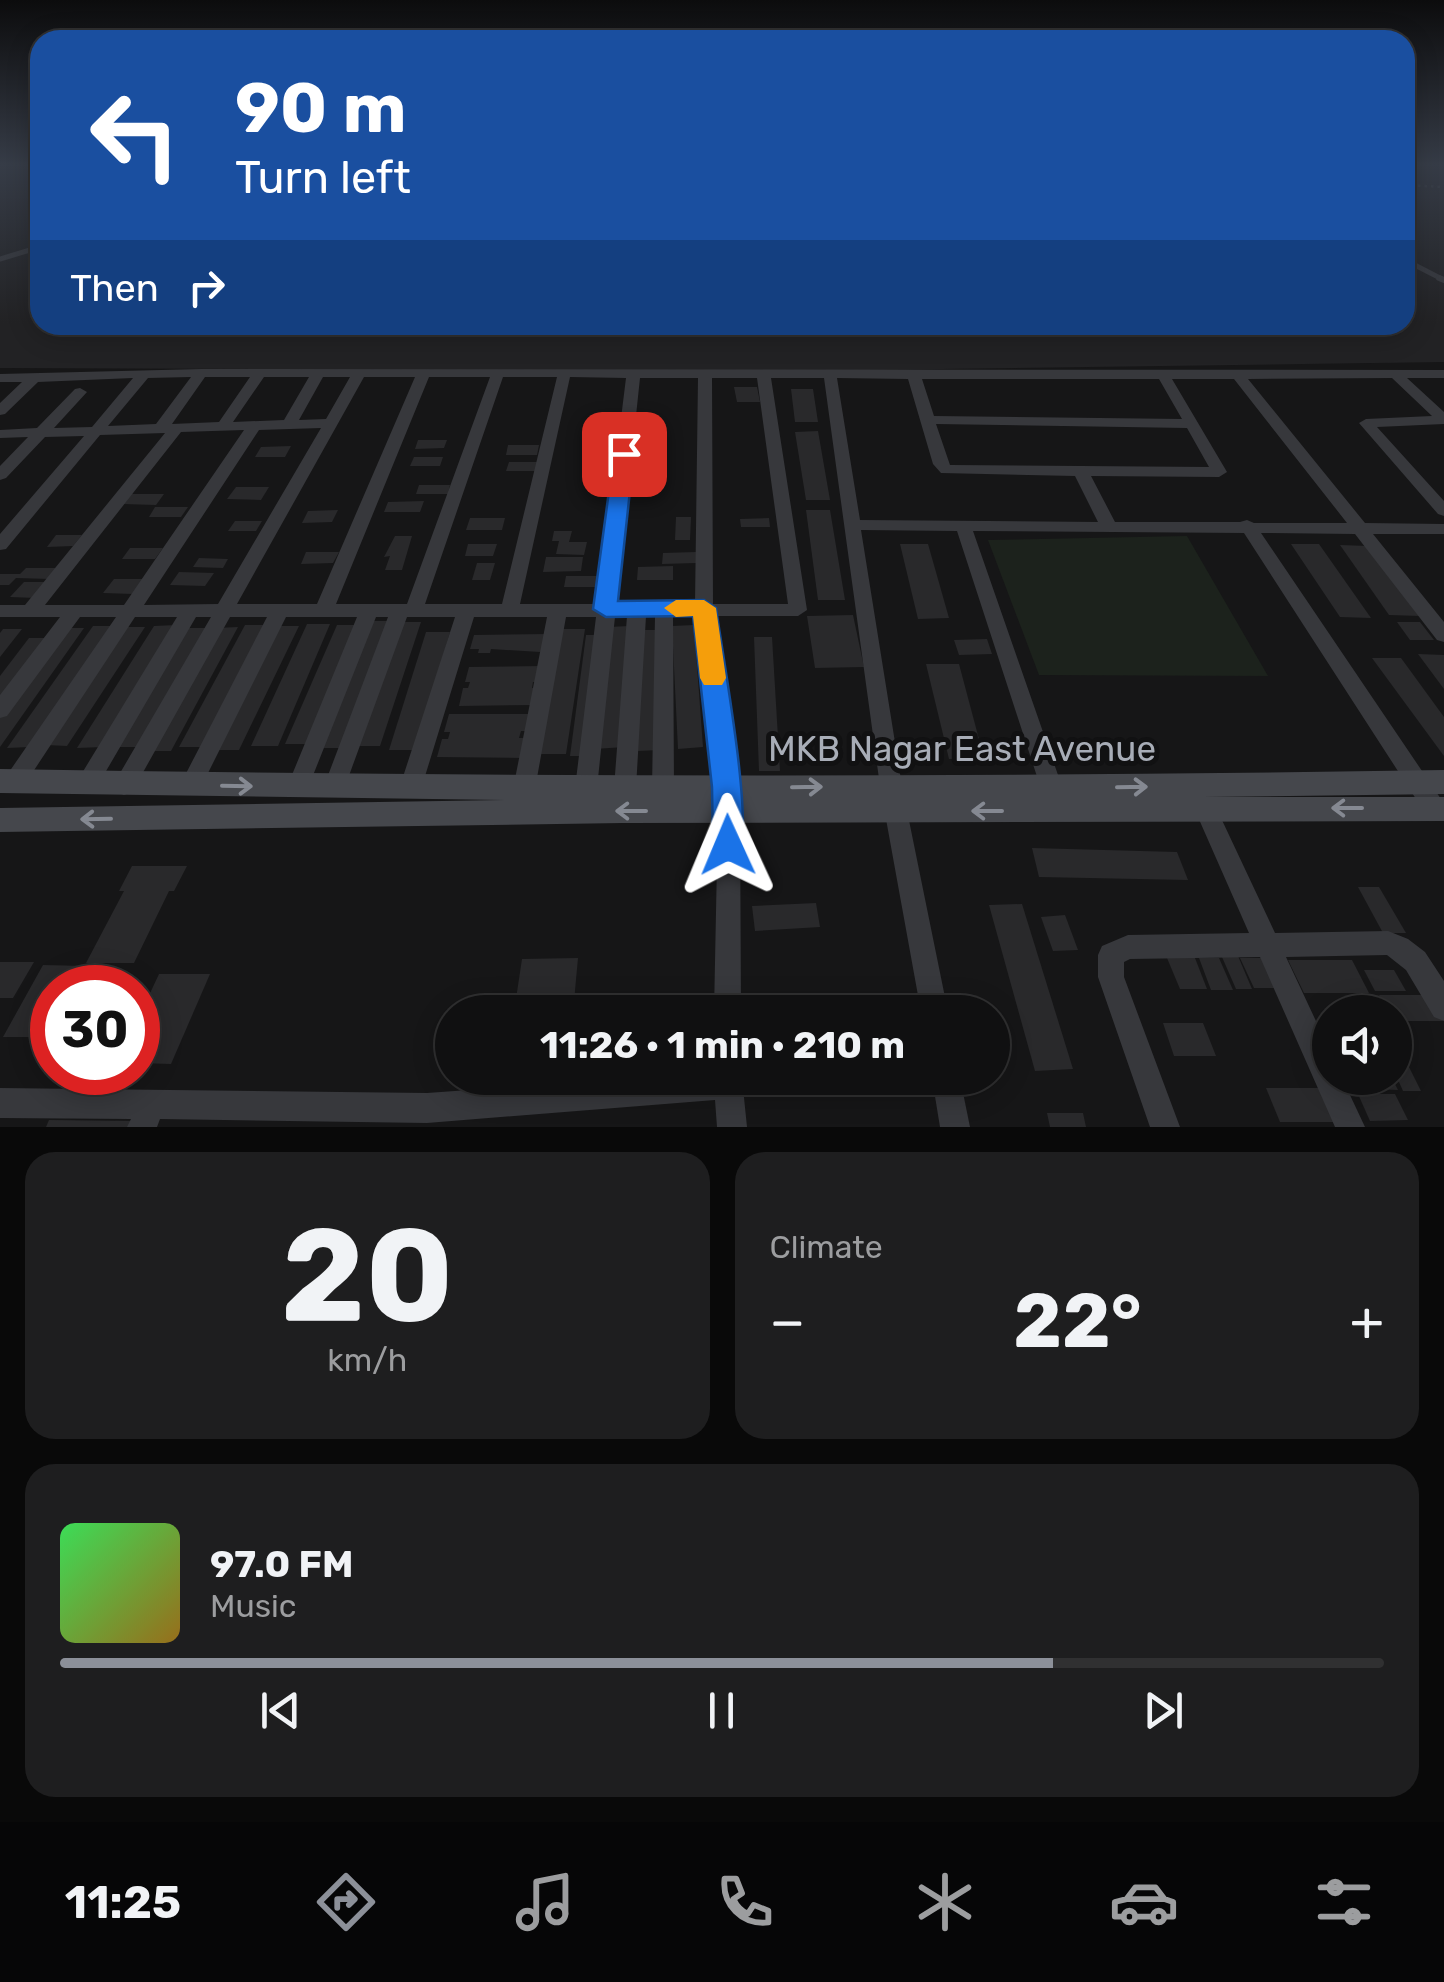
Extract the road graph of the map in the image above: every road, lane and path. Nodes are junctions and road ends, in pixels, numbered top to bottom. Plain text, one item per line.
1 (30, 250) edge
2 (0, 259) edge
3 (1415, 265) edge
4 (1444, 280) edge
5 (706, 372) junction
6 (201, 373) junction
7 (260, 373) junction
8 (318, 373) junction
9 (359, 373) junction
10 (763, 373) junction
11 (144, 374) junction
12 (1394, 374) junction
13 (1444, 374) edge
14 (423, 375) junction
15 (830, 375) junction
16 (914, 375) junction
17 (497, 376) junction
18 (564, 376) junction
19 (633, 376) junction
20 (1164, 376) junction
21 (1239, 376) junction
22 (0, 378) edge
23 (34, 378) junction
24 (80, 392) dead end
25 (0, 412) edge
26 (927, 420) junction
27 (1444, 420) edge
28 (331, 423) junction
29 (289, 424) junction
30 (1193, 424) junction
31 (255, 425) junction
32 (170, 426) junction
33 (224, 426) junction
34 (96, 430) junction
35 (42, 433) junction
36 (0, 434) edge
37 (1082, 473) junction
38 (0, 475) edge
39 (1444, 511) edge
40 (851, 525) junction
41 (962, 525) junction
42 (1108, 525) junction
43 (1247, 525) junction
44 (1357, 528) junction
45 (1444, 528) edge
46 (0, 545) edge
47 (636, 608) junction
48 (664, 608) junction
49 (704, 608) junction
50 (190, 609) junction
51 (222, 609) junction
52 (467, 609) junction
53 (606, 609) junction
54 (129, 610) junction
55 (280, 610) junction
56 (324, 610) junction
57 (407, 610) junction
58 (510, 610) junction
59 (558, 610) junction
60 (75, 611) junction
61 (368, 611) junction
62 (11, 614) edge
63 (1444, 635) edge
64 (0, 710) edge
65 (8, 781) edge
66 (86, 784) junction
67 (191, 785) junction
68 (124, 786) junction
69 (335, 786) junction
70 (411, 786) junction
71 (298, 787) junction
72 (586, 788) junction
73 (625, 788) junction
74 (664, 788) junction
75 (524, 789) junction
76 (1436, 796) edge
77 (893, 798) junction
78 (728, 799) junction
79 (1055, 799) junction
80 (1205, 808) junction
81 (0, 820) edge
82 (1266, 944) junction
83 (728, 995) edge
84 (931, 995) edge
85 (1444, 1008) edge
86 (610, 1095) edge
87 (729, 1095) edge
88 (949, 1095) edge
89 (0, 1103) edge
90 (147, 1115) edge
91 (425, 1117) edge
92 (732, 1127) edge
93 (955, 1127) edge
94 (1165, 1127) edge
95 (1350, 1127) edge

1 - 2 lane
3 - 4 lane
5 - 10 street
5 - 19 street
5 - 49 street
6 - 7 street
6 - 11 street
6 - 32 street
7 - 8 street
7 - 33 street
8 - 9 street
8 - 29 street
9 - 14 street
9 - 28 street
10 - 15 street
10 - 49 street
11 - 23 street
11 - 34 street
12 - 13 street
12 - 21 street
12 - 27 street
14 - 17 street
14 - 56 street
15 - 16 street
15 - 40 street
16 - 20 street
16 - 26 street
17 - 18 street
17 - 57 street
18 - 19 street
18 - 58 street
19 - 53 street
20 - 21 street
20 - 30 street
21 - 44 street
22 - 23 street
23 - 25 street
24 - 35 street
26 - 30 street
26 - 37 street
27 - 39 street
28 - 29 street
28 - 51 street
29 - 31 street
30 - 37 street
31 - 33 street
31 - 54 street
32 - 33 street
32 - 34 street
32 - 62 street
34 - 35 street
34 - 46 street
35 - 36 street
35 - 38 street
37 - 42 street
40 - 41 street
40 - 77 street
41 - 42 street
41 - 79 street
42 - 43 street
43 - 44 street
43 - 76 street
44 - 45 street
44 - 63 street
47 - 48 street
47 - 53 street
47 - 73 street
48 - 49 street
48 - 74 street
49 - 78 street
50 - 51 street
50 - 54 street
50 - 66 street
51 - 55 street
51 - 68 street
52 - 57 street
52 - 58 street
52 - 70 street
53 - 59 street
53 - 72 street
54 - 60 street
54 - 65 street
55 - 56 street
55 - 67 street
56 - 61 street
57 - 61 street
57 - 69 street
58 - 59 street
59 - 75 street
60 - 62 street
60 - 64 street
61 - 71 street
65 - 66 main road, MKB Nagar East Avenue
66 - 68 main road, MKB Nagar East Avenue
67 - 68 main road, MKB Nagar East Avenue
67 -> 71 main road, MKB Nagar East Avenue
69 - 70 main road, MKB Nagar East Avenue
69 - 71 main road, MKB Nagar East Avenue
70 - 75 main road, MKB Nagar East Avenue
72 - 73 main road, MKB Nagar East Avenue
72 - 75 main road, MKB Nagar East Avenue
73 - 74 main road, MKB Nagar East Avenue
74 - 78 main road, MKB Nagar East Avenue
79 -> 76 main road, MKB Nagar East Avenue
76 -> 80 main road
77 - 78 main road
77 - 79 main road
77 - 84 street
78 -> 81 main road
78 - 83 street
79 - 80 main road
80 - 82 street
82 - 85 street
82 - 94 street
82 - 95 street
86 - 91 street
87 - 92 street
88 - 93 street
89 - 90 street
90 - 91 street

